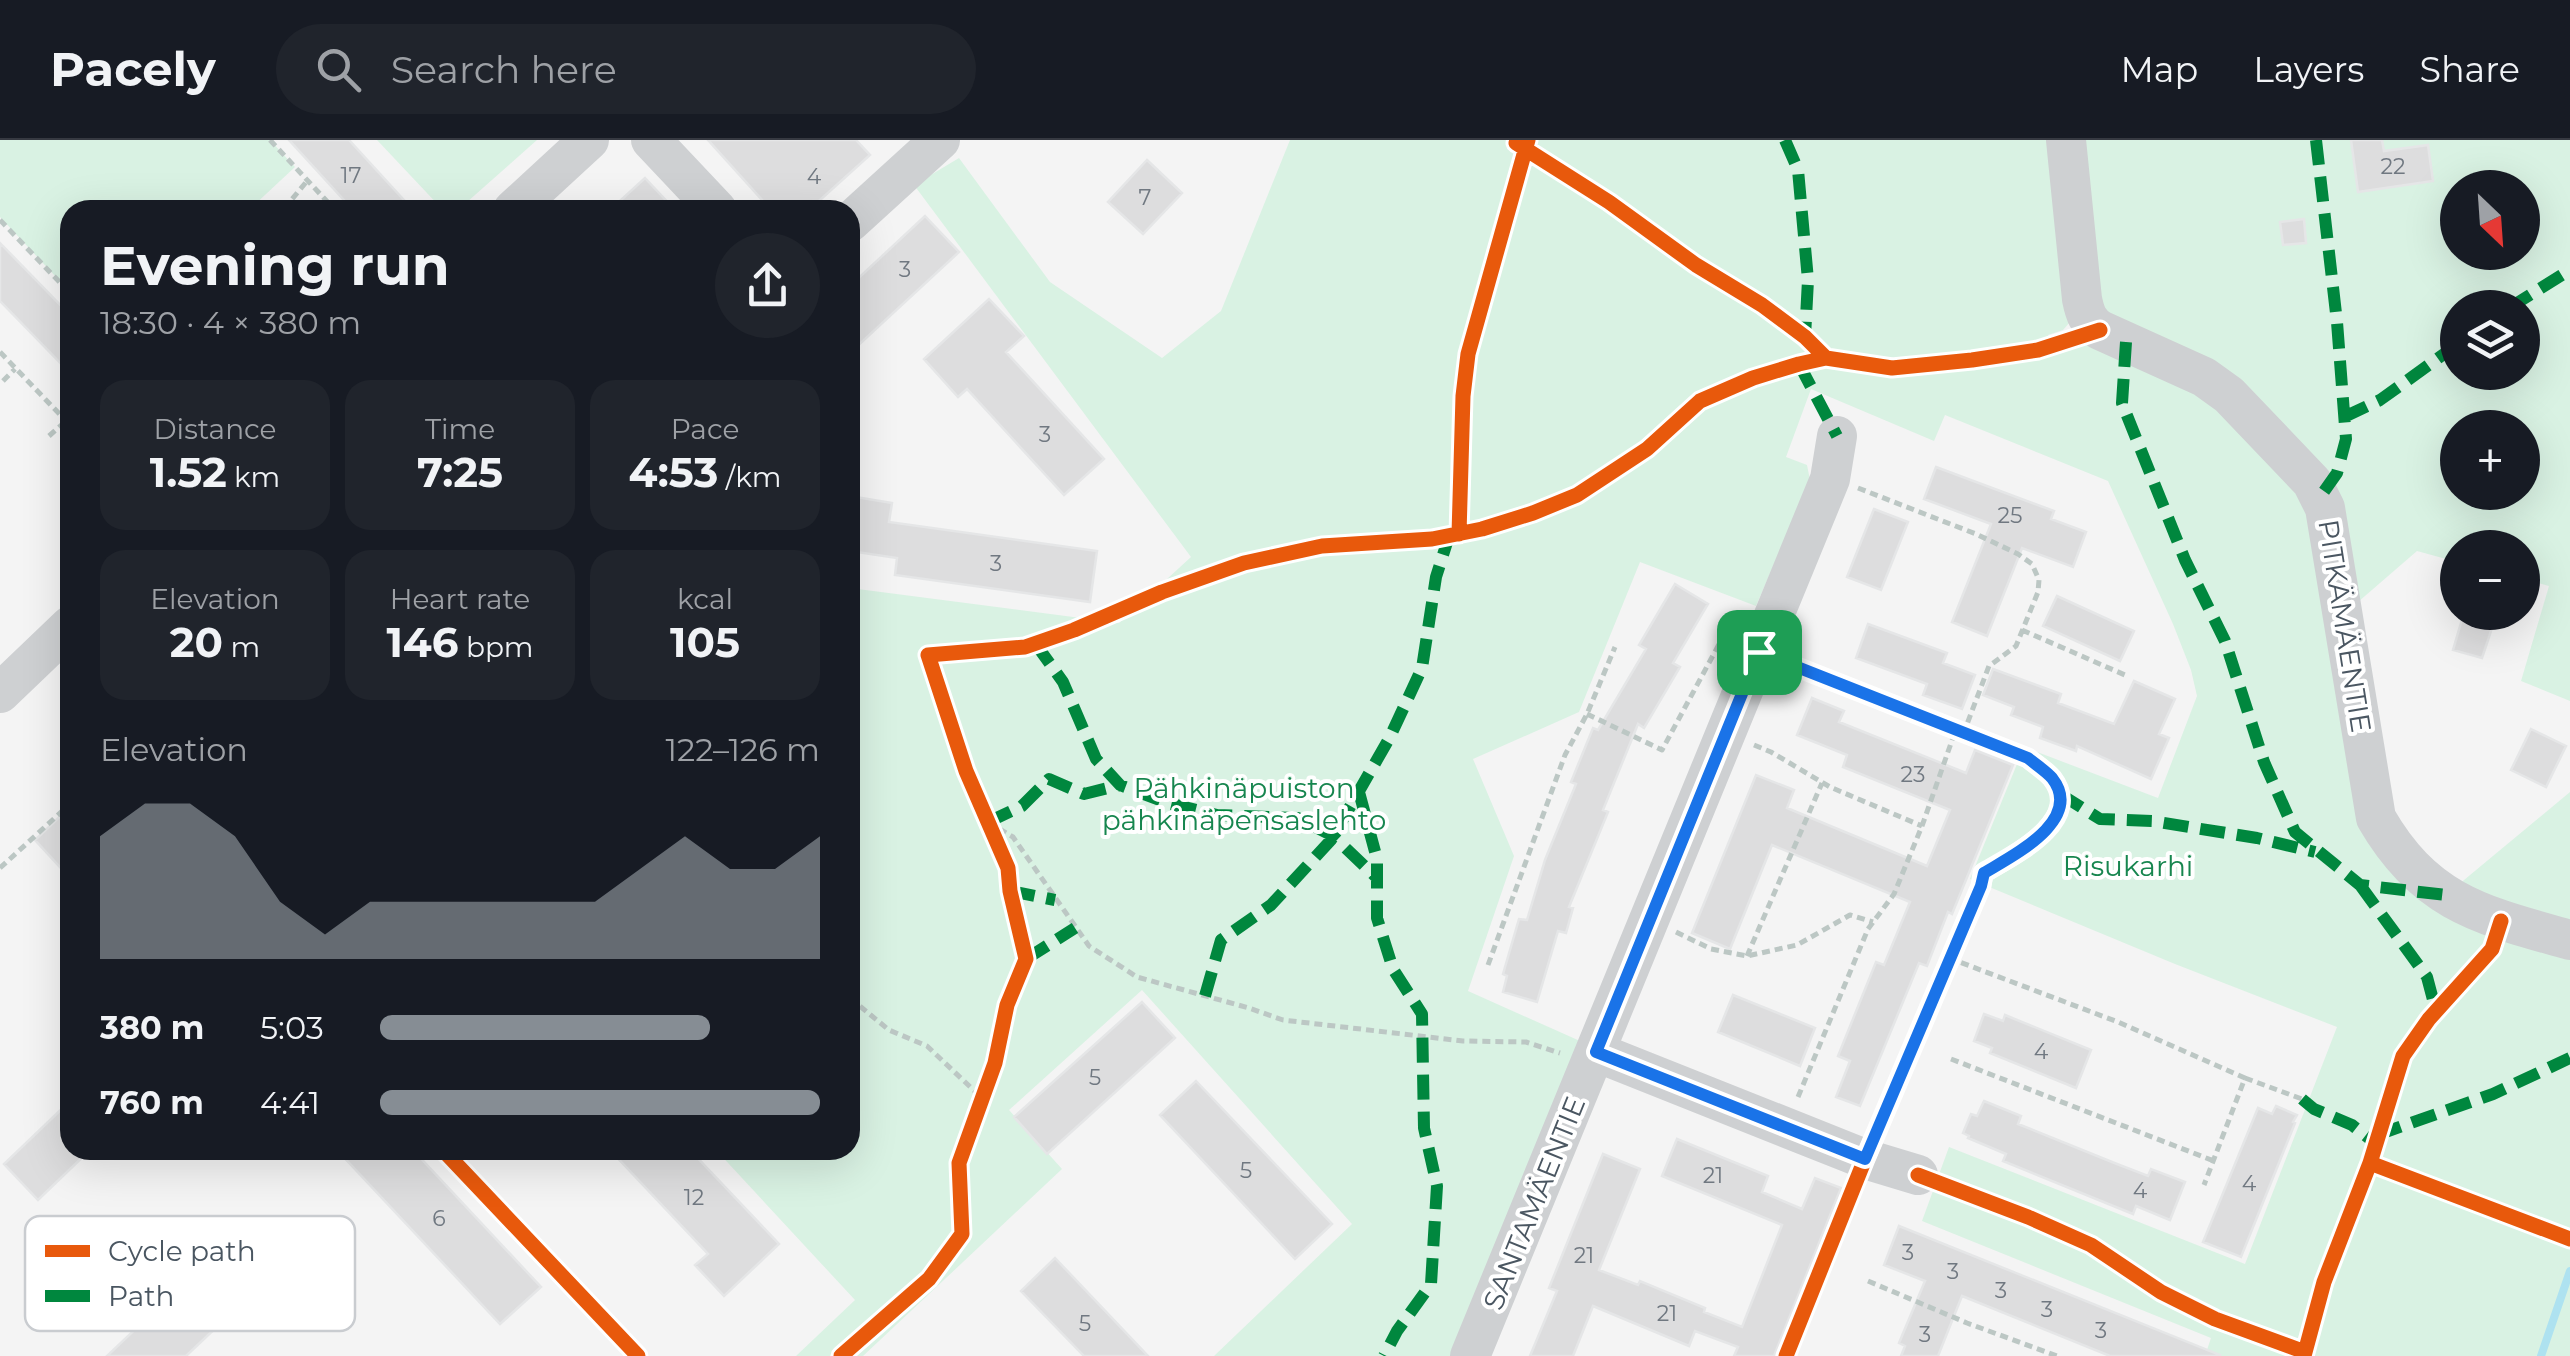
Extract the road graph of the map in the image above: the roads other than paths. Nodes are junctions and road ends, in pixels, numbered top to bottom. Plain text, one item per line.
1 (589, 140) edge
2 (650, 140) edge
3 (940, 140) edge
4 (2066, 140) edge
5 (524, 200) edge
6 (707, 200) edge
7 (860, 213) edge
8 (1837, 436) dead end
9 (60, 636) edge
10 (0, 693) edge
11 (2570, 940) edge
12 (1593, 1058) junction
13 (1918, 1176) dead end
14 (1470, 1356) edge

1 - 5 street
2 - 6 street
3 - 7 street
4 - 11 street, PITKÄMÄENTIE
8 - 12 street, SANTAMÄENTIE
9 - 10 street
12 - 13 street
12 - 14 street, SANTAMÄENTIE

